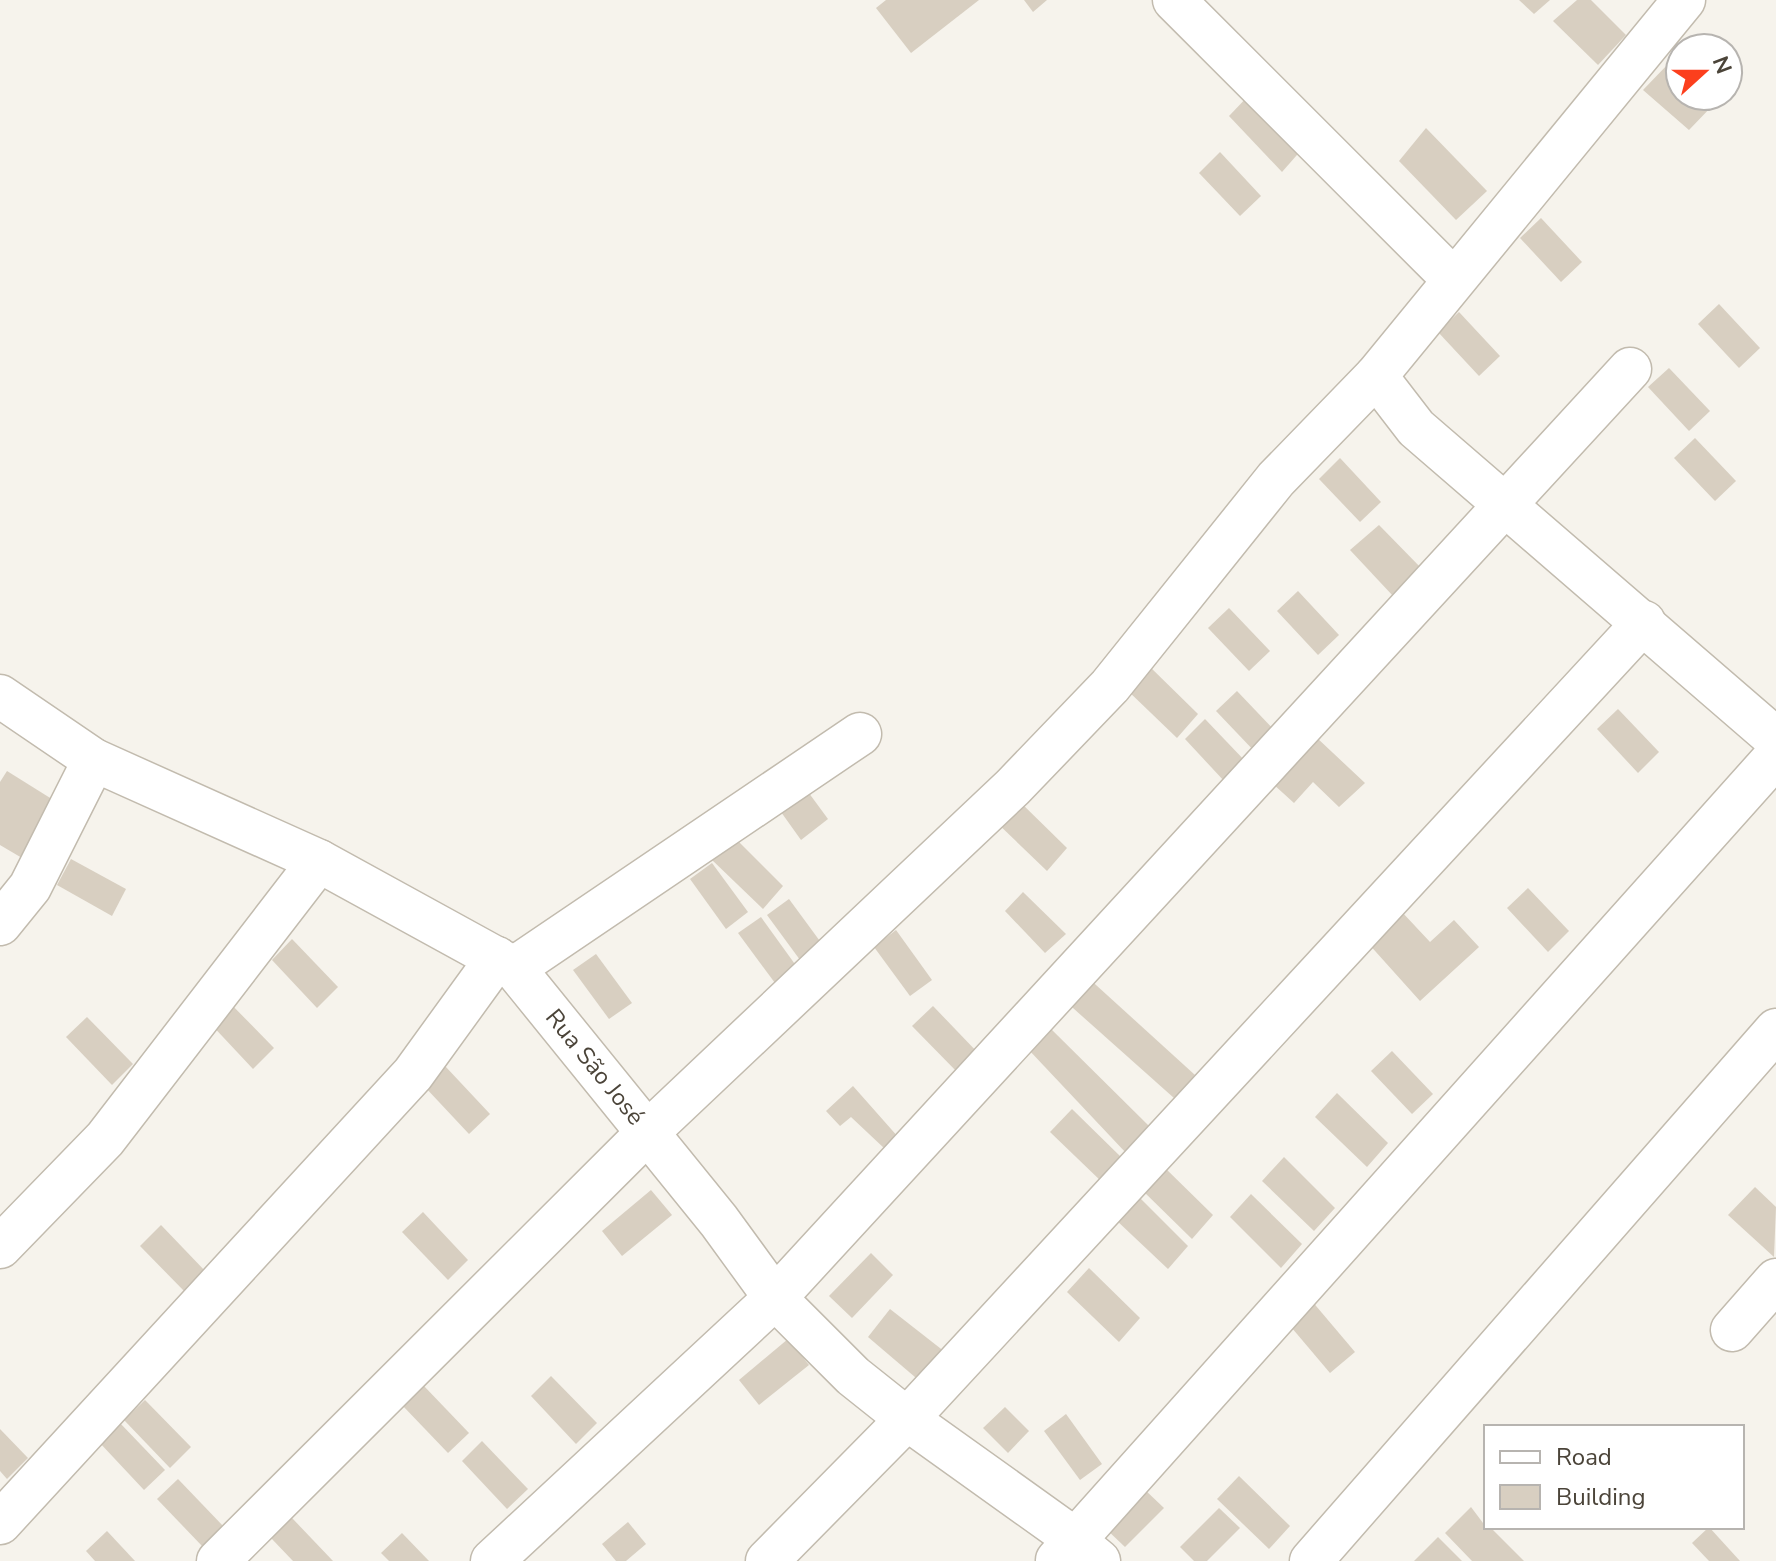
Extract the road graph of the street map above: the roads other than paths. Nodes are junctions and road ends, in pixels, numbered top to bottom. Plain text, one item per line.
1 (1174, 0) edge
2 (1684, 0) edge
3 (1453, 279) junction
4 (1630, 369) dead end
5 (1376, 376) junction
6 (1507, 506) junction
7 (1644, 622) junction
8 (0, 696) edge
9 (860, 734) dead end
10 (1776, 739) edge
11 (1776, 756) edge
12 (94, 760) junction
13 (319, 861) junction
14 (15, 879) edge
15 (0, 924) edge
16 (506, 963) junction
17 (1776, 1030) edge
18 (648, 1132) junction
19 (0, 1247) edge
20 (1776, 1280) edge
21 (775, 1298) junction
22 (1732, 1330) dead end
23 (907, 1419) junction
24 (0, 1523) edge
25 (1077, 1554) edge
26 (218, 1561) edge
27 (492, 1561) edge
28 (767, 1561) edge
29 (1311, 1561) edge

1 - 3 street
2 - 3 street
3 - 5 street
4 - 6 street
5 - 6 street
5 - 18 street
6 - 7 street
6 - 21 street
7 - 10 street
7 - 23 street
8 - 12 street, Rua São José
9 - 16 street
11 - 25 street
12 - 13 street, Rua São José
12 - 14 street
13 - 16 street, Rua São José
13 - 19 street
14 - 15 street
16 - 18 street, Rua São José
16 - 24 street
17 - 29 street
18 - 21 street, Rua São José
18 - 26 street
20 - 22 street
21 - 23 street, Rua São José
21 - 27 street
23 - 25 street, Rua São José
23 - 28 street

